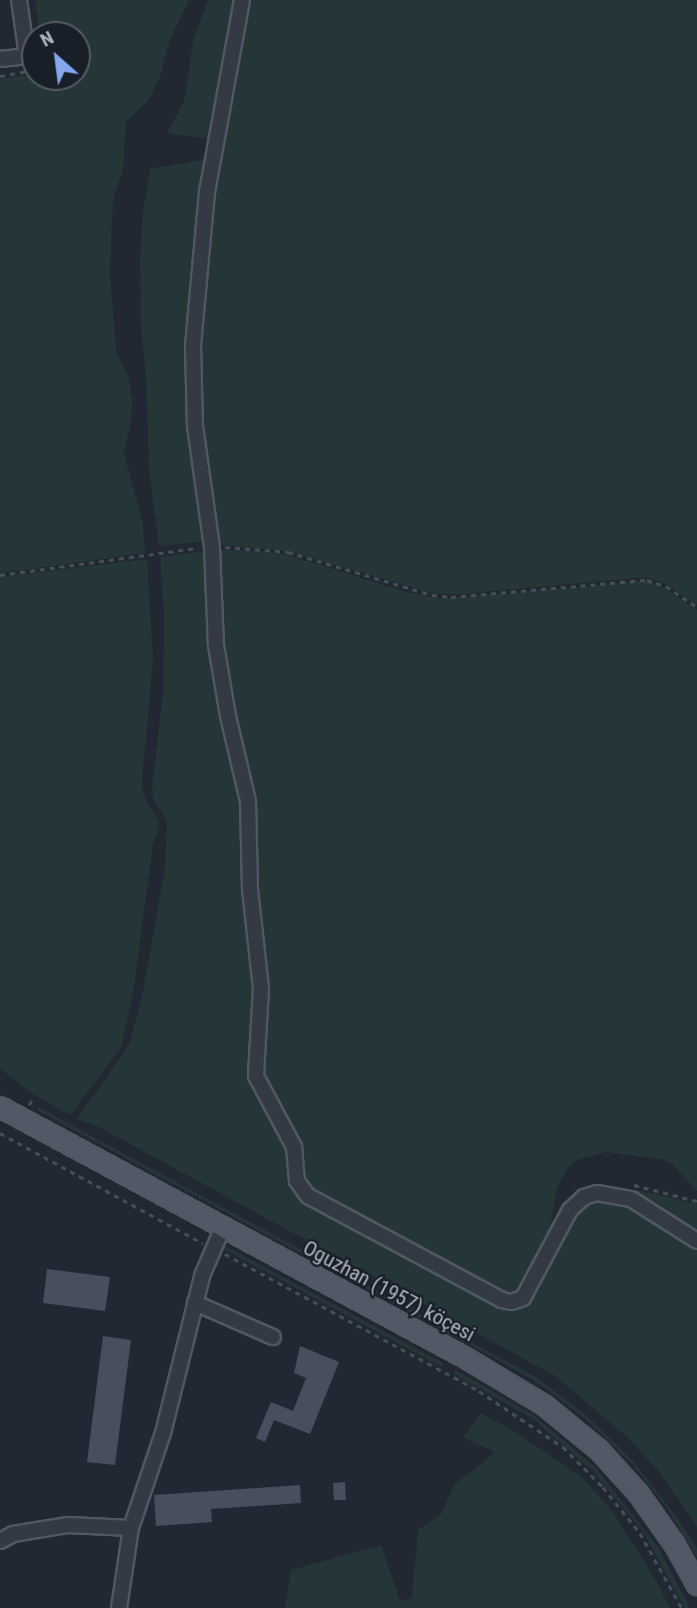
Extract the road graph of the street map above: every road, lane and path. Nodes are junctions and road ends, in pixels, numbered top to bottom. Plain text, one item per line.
1 (19, 0) edge
2 (242, 0) edge
3 (0, 59) edge
4 (21, 72) edge
5 (0, 76) edge
6 (212, 547) junction
7 (0, 575) edge
8 (697, 607) edge
9 (0, 1107) edge
10 (0, 1133) edge
11 (627, 1185) dead end
12 (697, 1201) edge
13 (223, 1227) junction
14 (697, 1241) edge
15 (213, 1248) junction
16 (195, 1303) junction
17 (272, 1337) dead end
18 (131, 1528) junction
19 (0, 1541) edge
20 (697, 1586) edge
21 (119, 1608) edge
22 (682, 1608) edge

1 - 3 lane
2 - 6 lane
4 - 5 path
6 - 7 path
6 - 8 path
6 - 14 lane
9 - 13 main road, Oguzhan (1957) köçesi
10 - 15 path
11 - 12 path
13 - 15 lane
13 - 20 main road, Oguzhan (1957) köçesi
15 - 16 lane
15 - 22 path
16 - 17 lane
16 - 18 lane
18 - 19 lane
18 - 21 lane

